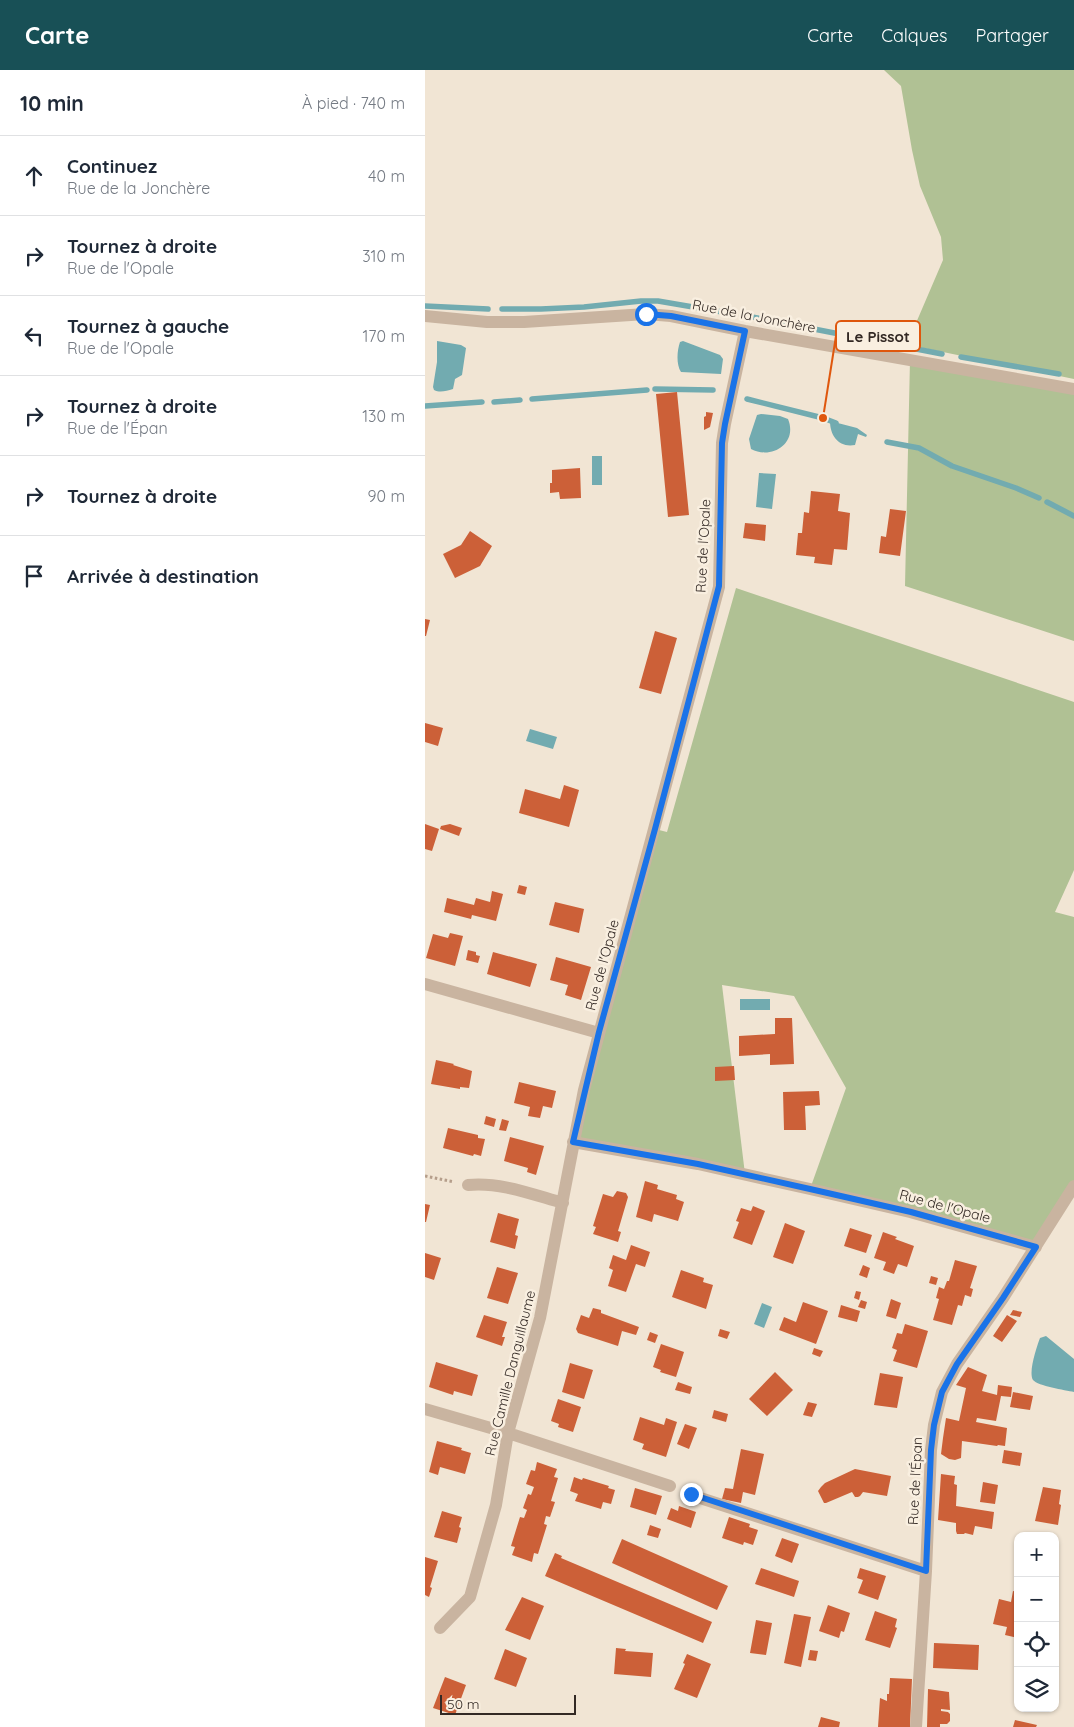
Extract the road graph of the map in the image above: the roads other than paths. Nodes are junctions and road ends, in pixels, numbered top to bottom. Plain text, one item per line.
1 (425, 316) edge
2 (745, 331) junction
3 (1074, 389) edge
4 (425, 984) edge
5 (599, 1032) junction
6 (573, 1142) junction
7 (468, 1186) road end
8 (1074, 1186) edge
9 (563, 1203) junction
10 (1036, 1247) junction
11 (425, 1409) edge
12 (508, 1433) junction
13 (670, 1486) dead end
14 (691, 1494) dead end
15 (926, 1571) junction
16 (440, 1628) dead end
17 (916, 1727) edge

1 - 2 street, Rue de la Jonchère
2 - 3 street, Rue de la Jonchère
2 - 5 street, Rue de l'Opale
4 - 5 street
5 - 6 street, Rue de l'Opale
6 - 9 street, Rue Camille Danguillaume
6 - 10 street, Rue de l'Opale
7 - 9 street
8 - 10 street, Rue de l'Épan
9 - 12 street, Rue Camille Danguillaume
10 - 15 street, Rue de l'Épan
11 - 12 street
12 - 13 street
12 - 16 street, Rue Camille Danguillaume
14 - 15 street
15 - 17 street, Rue de l'Épan

